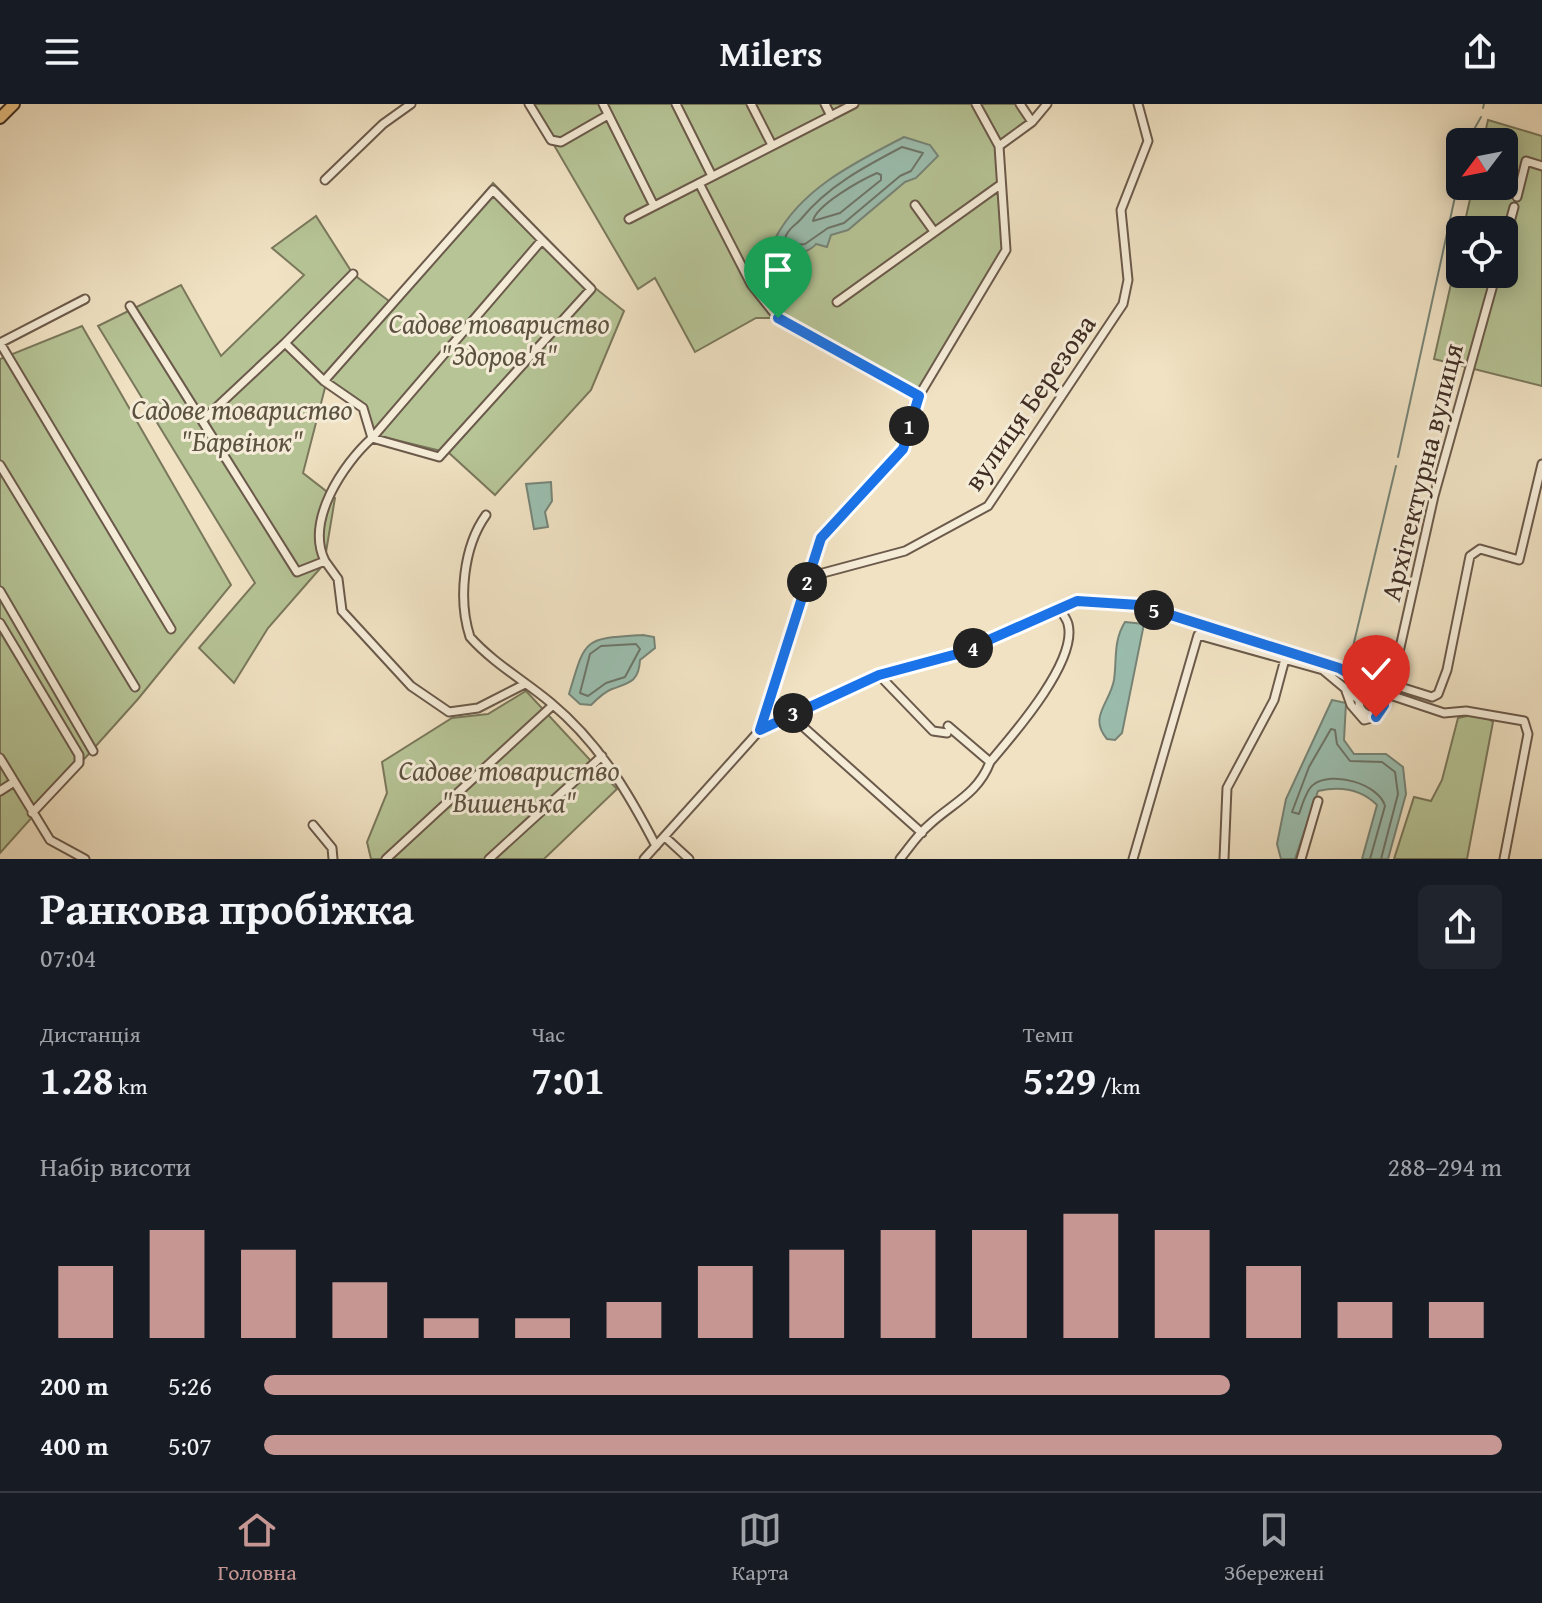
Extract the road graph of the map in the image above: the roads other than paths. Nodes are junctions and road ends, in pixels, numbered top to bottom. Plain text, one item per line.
1 (14, 104) edge
2 (411, 104) edge
3 (529, 104) edge
4 (603, 104) edge
5 (676, 104) edge
6 (751, 104) edge
7 (825, 104) edge
8 (854, 104) edge
9 (976, 104) edge
10 (1020, 104) edge
11 (1047, 104) edge
12 (1138, 104) edge
13 (608, 115) junction
14 (831, 116) junction
15 (0, 118) edge
16 (1032, 122) junction
17 (772, 145) junction
18 (999, 146) junction
19 (1542, 166) edge
20 (712, 176) junction
21 (325, 180) dead end
22 (699, 183) junction
23 (1000, 185) junction
24 (1518, 193) edge
25 (915, 205) dead end
26 (654, 206) junction
27 (1514, 207) dead end
28 (1512, 216) edge
29 (629, 219) dead end
30 (933, 230) junction
31 (542, 240) junction
32 (353, 274) dead end
33 (1492, 288) edge
34 (85, 299) dead end
35 (837, 302) dead end
36 (130, 306) dead end
37 (0, 343) edge
38 (285, 343) junction
39 (9, 357) junction
40 (0, 360) edge
41 (324, 381) junction
42 (919, 396) junction
43 (203, 420) junction
44 (372, 438) junction
45 (1542, 464) edge
46 (0, 465) edge
47 (486, 515) dead end
48 (325, 561) junction
49 (808, 577) junction
50 (0, 591) edge
51 (1059, 608) junction
52 (0, 623) edge
53 (171, 629) dead end
54 (1285, 659) junction
55 (1339, 668) junction
56 (879, 675) junction
57 (1353, 677) junction
58 (1392, 683) junction
59 (525, 684) junction
60 (135, 687) dead end
61 (1346, 689) junction
62 (1378, 691) junction
63 (1360, 698) junction
64 (553, 705) junction
65 (1380, 712) junction
66 (790, 715) junction
67 (760, 730) junction
68 (93, 751) dead end
69 (602, 756) junction
70 (0, 758) edge
71 (990, 762) junction
72 (14, 782) junction
73 (0, 791) edge
74 (1318, 801) dead end
75 (32, 813) junction
76 (313, 825) dead end
77 (922, 833) junction
78 (665, 837) junction
79 (656, 846) junction
80 (85, 859) edge
81 (333, 859) edge
82 (386, 859) edge
83 (489, 859) edge
84 (644, 859) edge
85 (689, 859) edge
86 (900, 859) edge
87 (1133, 859) edge
88 (1224, 859) edge
89 (1301, 859) edge
90 (1504, 859) edge

1 - 15 main road
2 - 21 street
3 - 13 street
4 - 13 street
5 - 20 street
6 - 17 street
7 - 14 street
8 - 14 street
9 - 18 street
10 - 16 street
11 - 16 street
12 - 49 street, вулиця Березова
13 - 26 street
14 - 17 street
16 - 18 street
17 - 20 street
18 - 23 street
19 - 24 street
20 - 22 street
22 - 26 street
22 - 42 street
23 - 30 street
23 - 42 street
25 - 30 street
26 - 29 street
27 - 28 street
30 - 35 street
31 - 41 street
31 - 44 street
31 - 44 street
32 - 38 street
33 - 58 street, Архітектурна вулиця
34 - 37 street
36 - 43 street
37 - 39 street
38 - 41 street
38 - 43 street
39 - 40 street
39 - 53 street
41 - 44 street
42 - 49 street
43 - 48 street
44 - 48 street
45 - 58 street
46 - 60 street
47 - 59 street
48 - 59 street
49 - 67 street
50 - 68 street
51 - 55 street
51 - 56 street
51 - 71 street
52 - 75 street
54 - 61 street
54 - 87 street
54 - 88 street
55 - 57 street
55 - 58 street
56 - 66 street
56 - 71 street
57 - 62 street
57 - 63 street
59 - 64 street
61 - 63 street
61 - 65 street
62 - 63 street
62 - 65 street
62 - 90 street
63 - 65 street
64 - 69 street
64 - 82 street
66 - 67 street
66 - 77 street
67 - 78 street
69 - 79 street
69 - 83 street
70 - 72 street
71 - 77 street
72 - 73 street
72 - 75 street
74 - 89 street
75 - 80 street
76 - 81 street
77 - 86 street
78 - 79 street
78 - 85 street
79 - 84 street

